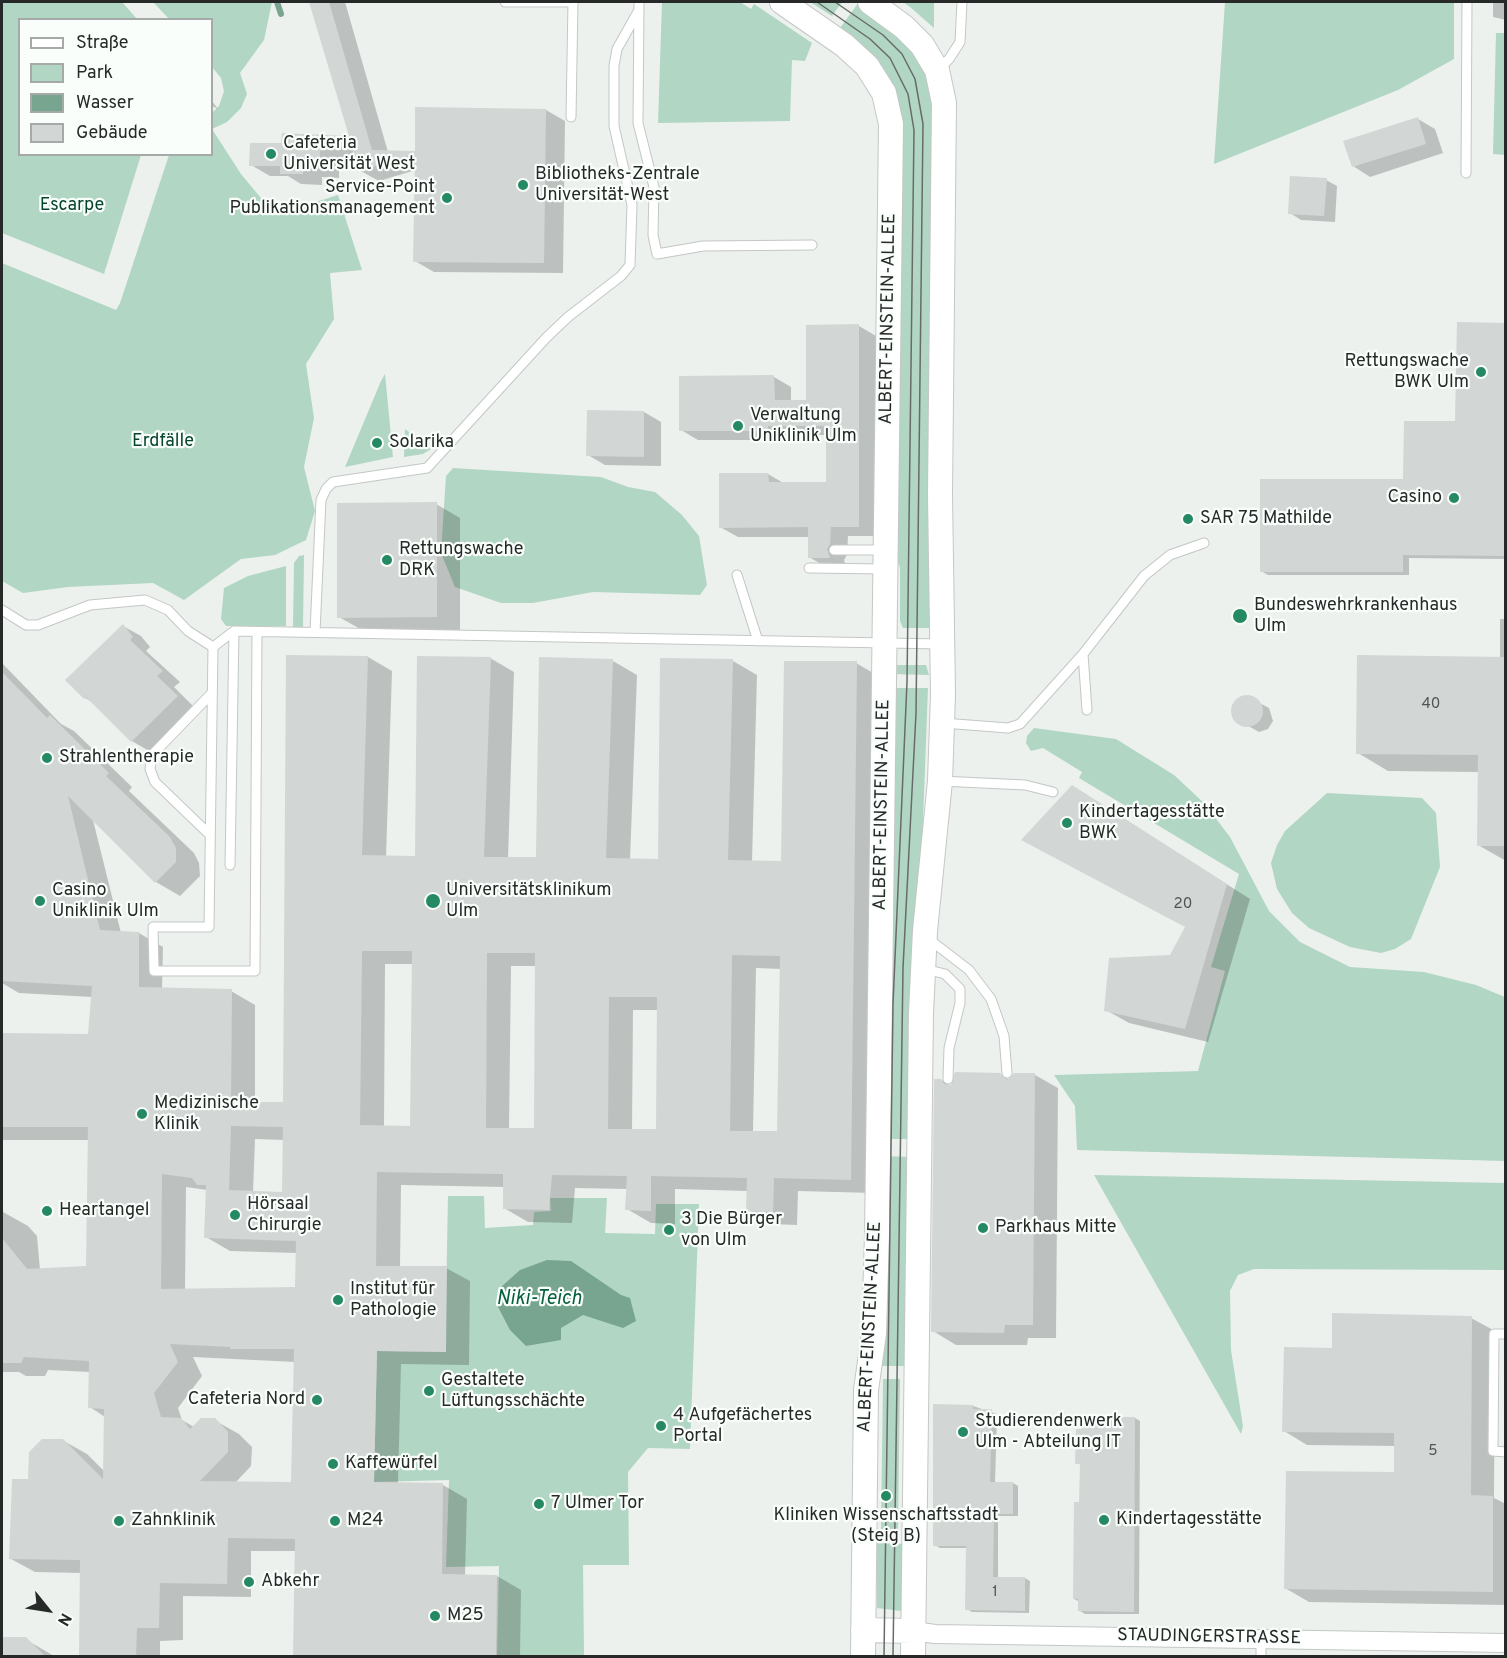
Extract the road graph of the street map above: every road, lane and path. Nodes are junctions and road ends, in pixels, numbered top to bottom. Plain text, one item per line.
1 (505, 2) edge
2 (572, 2) edge
3 (782, 2) edge
4 (870, 2) edge
5 (962, 2) edge
6 (1467, 2) edge
7 (639, 6) edge
8 (937, 70) junction
9 (571, 117) dead end
10 (1466, 173) dead end
11 (812, 245) dead end
12 (1204, 543) dead end
13 (834, 549) dead end
14 (886, 560) junction
15 (809, 568) dead end
16 (737, 575) dead end
17 (2, 610) edge
18 (234, 631) junction
19 (257, 632) junction
20 (315, 632) junction
21 (758, 641) junction
22 (885, 643) junction
23 (944, 645) junction
24 (213, 647) junction
25 (1083, 654) junction
26 (211, 694) junction
27 (1087, 710) dead end
28 (943, 723) junction
29 (940, 781) junction
30 (1053, 792) dead end
31 (209, 834) junction
32 (230, 865) dead end
33 (925, 931) junction
34 (922, 969) junction
35 (1007, 1073) dead end
36 (948, 1079) dead end
37 (1506, 1334) edge
38 (1506, 1452) edge
39 (863, 1630) junction
40 (913, 1631) junction
41 (1506, 1643) edge
42 (1261, 1648) edge
43 (863, 1656) edge
44 (913, 1656) edge

1 - 2 lane
2 - 9 lane
3 - 14 street, ALBERT-EINSTEIN-ALLEE
4 - 8 street
5 - 8 lane
6 - 10 lane
7 - 11 lane
7 - 20 lane
8 - 23 street
12 - 25 lane
13 - 14 lane
14 - 15 lane
14 - 22 street, ALBERT-EINSTEIN-ALLEE
16 - 21 lane
17 - 24 lane
18 - 19 lane
18 - 24 lane
18 - 32 lane
19 - 20 lane
19 - 31 lane
20 - 21 lane
21 - 22 lane
22 - 23 lane
22 - 39 street, ALBERT-EINSTEIN-ALLEE
23 - 28 street
24 - 26 lane
25 - 27 lane
25 - 28 lane
26 - 31 lane
26 - 31 lane
28 - 29 street
29 - 30 lane
29 - 33 street
33 - 34 street
33 - 35 lane
34 - 36 lane
34 - 40 street
37 - 38 lane
39 - 40 street
39 - 43 street, ALBERT-EINSTEIN-ALLEE
40 - 42 street, STAUDINGERSTRASSE
40 - 44 street
41 - 42 street, STAUDINGERSTRASSE

